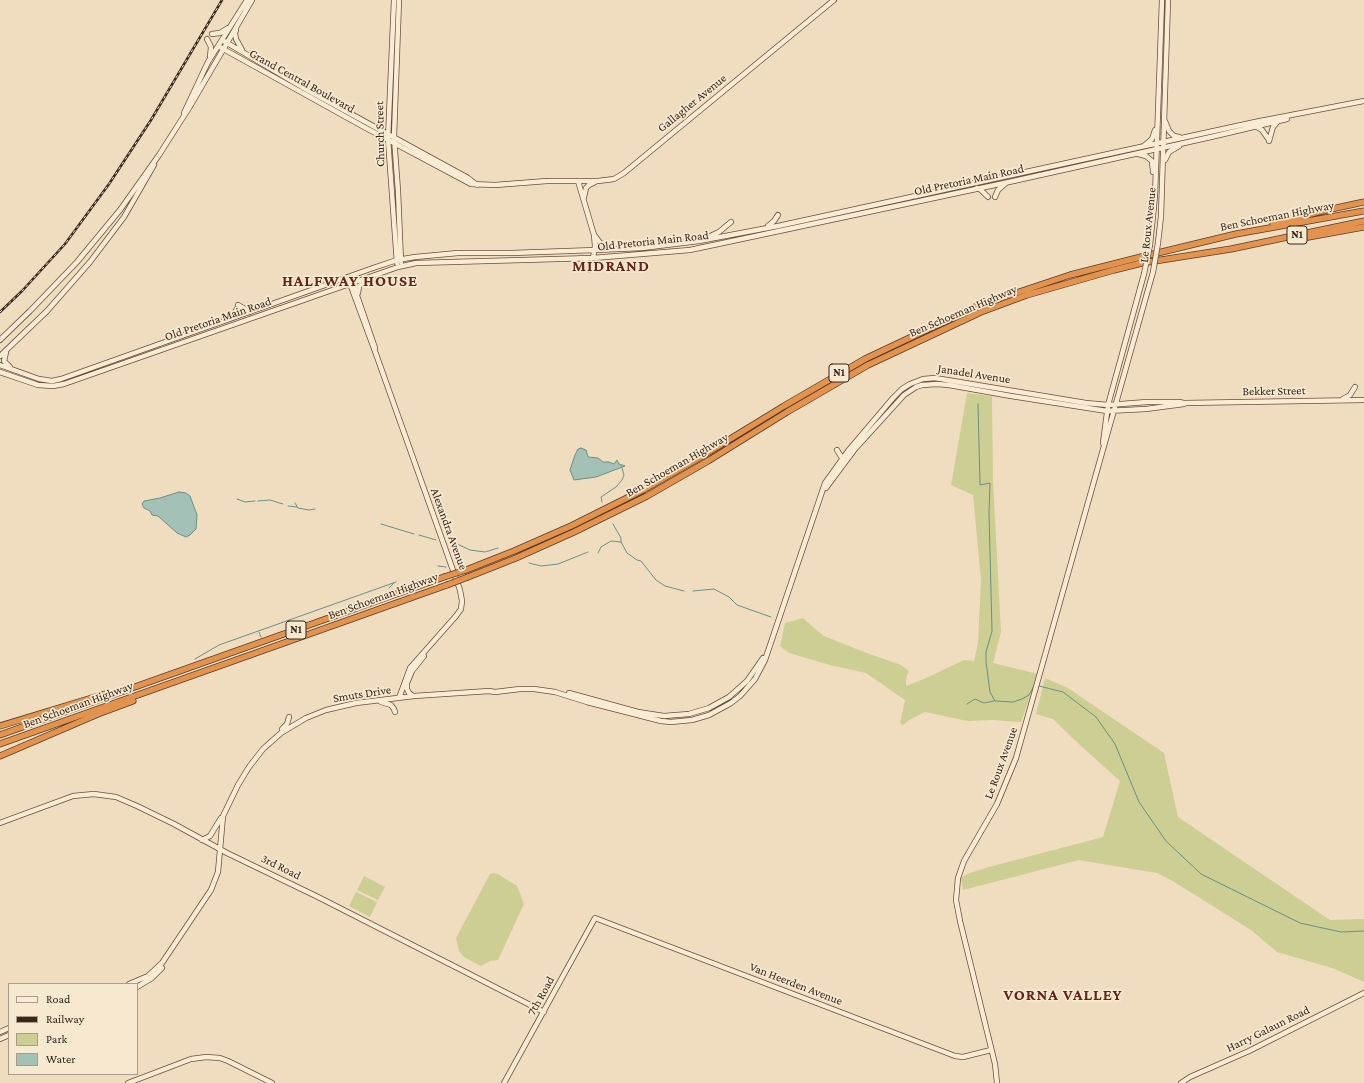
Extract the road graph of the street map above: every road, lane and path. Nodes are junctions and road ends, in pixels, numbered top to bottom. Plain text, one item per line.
1 (247, 0) edge
2 (252, 0) edge
3 (394, 0) edge
4 (399, 0) edge
5 (834, 0) edge
6 (1162, 0) edge
7 (1168, 0) edge
8 (240, 22) junction
9 (232, 24) junction
10 (212, 34) dead end
11 (207, 39) dead end
12 (222, 40) junction
13 (227, 43) junction
14 (218, 46) junction
15 (224, 49) junction
16 (246, 54) junction
17 (208, 62) junction
18 (1364, 101) edge
19 (1316, 110) junction
20 (1164, 116) junction
21 (182, 118) junction
22 (1279, 120) junction
23 (388, 123) junction
24 (1157, 125) junction
25 (1254, 126) junction
26 (377, 128) junction
27 (388, 133) junction
28 (394, 137) junction
29 (1182, 138) junction
30 (388, 139) junction
31 (1201, 139) junction
32 (1163, 142) junction
33 (394, 143) junction
34 (1157, 143) junction
35 (1163, 147) junction
36 (405, 148) junction
37 (1135, 148) junction
38 (1157, 149) junction
39 (395, 153) junction
40 (1133, 154) junction
41 (159, 155) junction
42 (1163, 168) junction
43 (578, 181) junction
44 (598, 181) junction
45 (1009, 182) junction
46 (477, 185) junction
47 (1155, 186) junction
48 (978, 188) junction
49 (988, 197) dead end
50 (995, 197) dead end
51 (584, 201) junction
52 (1364, 202) edge
53 (1364, 211) edge
54 (778, 215) dead end
55 (1364, 221) edge
56 (731, 222) dead end
57 (1364, 227) edge
58 (763, 229) junction
59 (1236, 234) junction
60 (594, 235) junction
61 (699, 241) junction
62 (610, 249) junction
63 (1231, 249) junction
64 (595, 250) junction
65 (581, 258) junction
66 (593, 258) junction
67 (399, 260) junction
68 (400, 266) junction
69 (589, 270) dead end
70 (349, 277) junction
71 (367, 277) junction
72 (351, 283) junction
73 (358, 294) junction
74 (250, 312) junction
75 (232, 318) junction
76 (0, 340) edge
77 (14, 343) junction
78 (376, 354) junction
79 (0, 356) edge
80 (0, 365) edge
81 (14, 371) junction
82 (0, 372) edge
83 (1354, 387) dead end
84 (1337, 400) junction
85 (1364, 400) edge
86 (1184, 403) junction
87 (1116, 404) junction
88 (1108, 405) junction
89 (1107, 411) junction
90 (1114, 411) junction
91 (1103, 446) junction
92 (837, 450) dead end
93 (842, 458) junction
94 (820, 496) junction
95 (437, 638) junction
96 (770, 645) junction
97 (147, 682) junction
98 (407, 683) junction
99 (154, 689) junction
100 (489, 691) junction
101 (414, 696) junction
102 (400, 697) junction
103 (374, 701) junction
104 (709, 708) joint
105 (395, 712) dead end
106 (711, 714) joint
107 (289, 717) dead end
108 (0, 726) edge
109 (0, 735) edge
110 (272, 741) junction
111 (0, 744) edge
112 (0, 756) edge
113 (225, 811) junction
114 (0, 823) edge
115 (202, 840) junction
116 (219, 849) junction
117 (595, 918) joint
118 (171, 952) junction
119 (131, 983) edge
120 (138, 986) edge
121 (1364, 993) edge
122 (544, 1012) junction
123 (991, 1050) junction
124 (128, 1083) edge
125 (272, 1083) edge
126 (504, 1083) edge
127 (997, 1083) edge
128 (1181, 1083) edge

1 - 9 main road
2 - 8 main road
3 - 23 main road, Church Street
4 - 28 main road, Church Street
5 - 44 main road, Gallagher Avenue
6 - 24 main road, Le Roux Avenue
7 - 20 main road, Le Roux Avenue
8 - 13 main road
8 - 16 main road
9 - 10 main road
9 - 12 main road
11 - 17 main road
12 - 13 main road, Grand Central Boulevard
12 - 14 main road
13 - 15 main road
13 - 16 main road, Grand Central Boulevard
14 - 15 main road, Grand Central Boulevard
14 - 17 main road
15 - 21 main road
15 - 30 main road, Grand Central Boulevard
16 - 26 main road, Grand Central Boulevard
17 - 21 main road
18 - 19 main road, Old Pretoria Main Road
19 - 22 main road, Old Pretoria Main Road
19 - 29 main road, Old Pretoria Main Road
20 - 29 main road
20 - 32 main road, Le Roux Avenue
21 - 41 main road
22 - 25 main road, Old Pretoria Main Road
22 - 25 main road
23 - 26 main road
23 - 27 main road, Church Street
24 - 34 main road, Le Roux Avenue
24 - 37 main road
25 - 31 main road, Old Pretoria Main Road
26 - 27 main road, Grand Central Boulevard
27 - 28 main road, Grand Central Boulevard
27 - 30 main road, Church Street
28 - 33 main road, Church Street
28 - 46 main road, Grand Central Boulevard
29 - 32 main road, Old Pretoria Main Road
30 - 33 main road, Grand Central Boulevard
30 - 67 main road, Church Street
31 - 35 main road, Old Pretoria Main Road
31 - 42 main road
32 - 34 main road, Old Pretoria Main Road
32 - 35 main road, Le Roux Avenue
33 - 36 main road, Grand Central Boulevard
33 - 39 main road, Church Street
34 - 37 main road, Old Pretoria Main Road
34 - 38 main road, Le Roux Avenue
35 - 38 main road, Old Pretoria Main Road
35 - 42 main road, Le Roux Avenue
36 - 39 main road
36 - 46 main road, Grand Central Boulevard
37 - 58 main road, Old Pretoria Main Road
38 - 40 main road, Old Pretoria Main Road
38 - 47 main road, Le Roux Avenue
39 - 67 main road, Church Street
40 - 45 main road, Old Pretoria Main Road
40 - 47 main road
41 - 76 main road
41 - 77 main road
42 - 87 main road, Le Roux Avenue, bridge
43 - 44 main road, Gallagher Avenue
43 - 46 main road, Gallagher Avenue
43 - 51 main road
44 - 51 main road
45 - 48 main road, Old Pretoria Main Road
45 - 50 main road
47 - 88 main road, Le Roux Avenue, bridge
48 - 49 main road
48 - 66 main road, Old Pretoria Main Road
51 - 60 main road
52 - 59 highway
53 - 59 highway, Ben Schoeman Highway / N1
54 - 58 main road
55 - 63 highway, Ben Schoeman Highway / N1
56 - 61 main road
57 - 63 highway
58 - 61 main road, Old Pretoria Main Road
59 - 97 highway, Ben Schoeman Highway / N1, bridge
60 - 62 main road
60 - 64 main road
61 - 62 main road, Old Pretoria Main Road
62 - 64 main road, Old Pretoria Main Road
63 - 99 highway, Ben Schoeman Highway / N1, bridge
64 - 66 main road
64 - 67 main road, Old Pretoria Main Road
65 - 66 main road, Old Pretoria Main Road
65 - 68 main road, Old Pretoria Main Road
65 - 69 main road
67 - 68 main road, Church Street
67 - 70 main road, Old Pretoria Main Road
68 - 71 main road, Old Pretoria Main Road
70 - 72 main road, Alexandra Avenue
70 - 74 main road, Old Pretoria Main Road
71 - 72 main road, Old Pretoria Main Road
71 - 73 main road
72 - 73 main road, Alexandra Avenue
72 - 78 main road, Alexandra Avenue
72 - 82 main road, Old Pretoria Main Road
73 - 78 main road, Alexandra Avenue
74 - 75 main road, Old Pretoria Main Road
74 - 75 main road
75 - 81 main road, Old Pretoria Main Road
77 - 79 main road
77 - 81 main road
78 - 95 main road, Alexandra Avenue
80 - 81 main road, Old Pretoria Main Road
83 - 84 main road
84 - 85 main road, Bekker Street
84 - 86 main road, Bekker Street
86 - 87 main road, Bekker Street
86 - 90 main road, Bekker Street
87 - 88 main road, Janadel Avenue
87 - 90 main road, Le Roux Avenue
88 - 89 main road, Le Roux Avenue
88 - 93 main road, Janadel Avenue
89 - 90 main road, Janadel Avenue
89 - 91 main road, Le Roux Avenue
89 - 94 main road, Janadel Avenue
90 - 91 main road, Le Roux Avenue
91 - 123 main road, Le Roux Avenue
92 - 93 main road
93 - 94 main road, Janadel Avenue
94 - 96 main road, Janadel Avenue
95 - 98 main road
95 - 102 main road, Alexandra Avenue
96 - 104 main road, Janadel Avenue
96 - 106 main road, Janadel Avenue
97 - 108 highway
97 - 109 highway, Ben Schoeman Highway / N1
98 - 101 main road
98 - 102 main road
99 - 111 highway, Ben Schoeman Highway / N1
99 - 112 highway
100 - 101 main road, Smuts Drive
100 - 104 main road, Smuts Drive
100 - 106 main road, Smuts Drive
101 - 102 main road, Smuts Drive
102 - 103 main road, Smuts Drive
103 - 105 main road
103 - 110 main road, Smuts Drive
107 - 110 main road
110 - 113 main road, Smuts Drive
113 - 115 main road
113 - 116 main road, Smuts Drive
114 - 115 main road, 3rd Road
115 - 116 main road, 3rd Road
116 - 118 main road, Smuts Drive
116 - 122 main road, 3rd Road
117 - 122 main road, 7th Road
117 - 123 main road, Van Heerden Avenue
118 - 119 main road, Smuts Drive
118 - 120 main road, Smuts Drive
121 - 128 main road, Harry Galaun Road
122 - 126 main road, 7th Road
123 - 127 main road, Le Roux Avenue
124 - 125 main road

